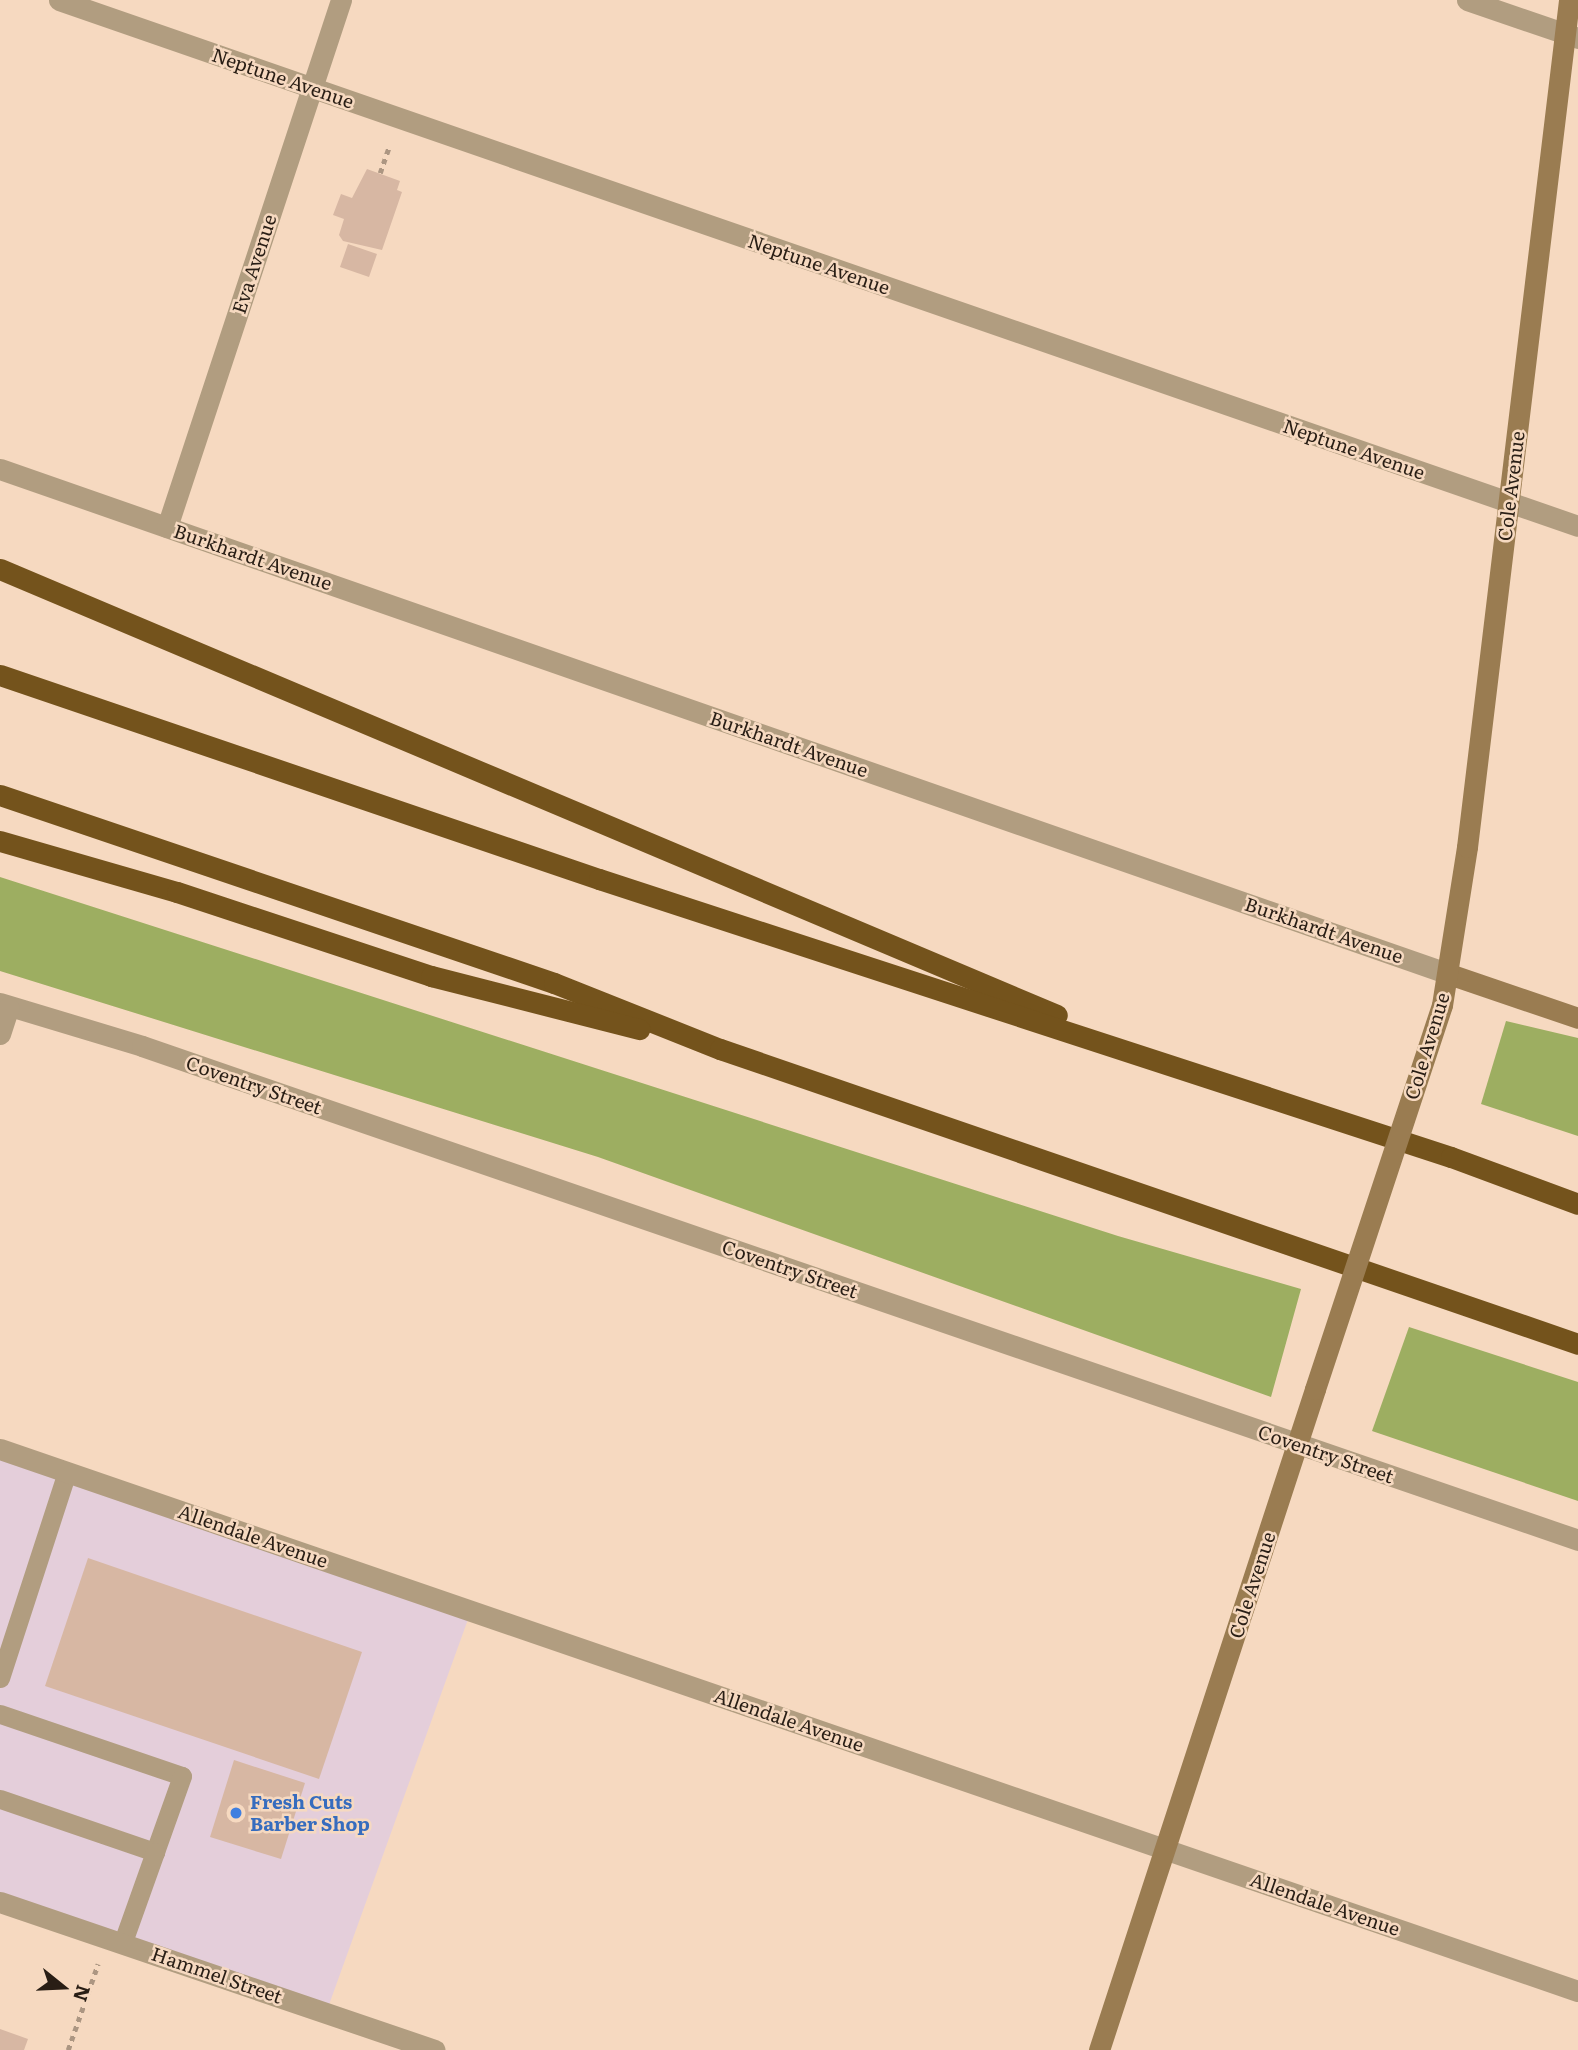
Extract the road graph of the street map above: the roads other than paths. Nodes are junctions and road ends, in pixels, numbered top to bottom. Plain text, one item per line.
1 (60, 0) edge
2 (341, 0) edge
3 (1467, 0) edge
4 (1569, 0) edge
5 (1571, 36) edge
6 (312, 88) junction
7 (0, 469) edge
8 (1509, 502) junction
9 (1578, 526) edge
10 (167, 527) junction
11 (0, 569) edge
12 (0, 675) edge
13 (0, 795) edge
14 (0, 841) edge
15 (1449, 974) junction
16 (4, 1005) edge
17 (1578, 1018) edge
18 (0, 1034) edge
19 (720, 1049) junction
20 (1191, 1071) junction
21 (1578, 1203) edge
22 (1578, 1344) edge
23 (1297, 1444) junction
24 (0, 1449) edge
25 (67, 1472) junction
26 (1578, 1540) edge
27 (0, 1678) edge
28 (0, 1714) edge
29 (0, 1799) edge
30 (1165, 1849) junction
31 (155, 1852) junction
32 (0, 1902) edge
33 (123, 1942) junction
34 (1578, 1991) edge
35 (434, 2050) edge
36 (1099, 2050) edge

1 - 6 street, Neptune Avenue
2 - 6 street, Eva Avenue
3 - 5 street
4 - 5 street, Cole Avenue
5 - 8 street, Cole Avenue
6 - 8 street, Neptune Avenue
6 - 10 street, Eva Avenue
7 - 10 street, Burkhardt Avenue
8 - 9 street, Neptune Avenue
8 - 15 street, Cole Avenue
10 - 15 street, Burkhardt Avenue
11 - 20 highway
12 - 20 highway
13 - 19 highway
14 - 19 highway
15 - 17 street, Burkhardt Avenue
15 - 23 street, Cole Avenue, bridge
16 - 18 street
16 - 23 street, Coventry Street
19 - 22 highway
20 - 21 highway
23 - 26 street, Coventry Street
23 - 30 street, Cole Avenue
24 - 25 street, Allendale Avenue
25 - 27 lane
25 - 30 street, Allendale Avenue
28 - 31 lane
29 - 31 lane
30 - 34 street, Allendale Avenue
30 - 36 street, Cole Avenue
31 - 33 lane
32 - 33 street, Hammel Street
33 - 35 street, Hammel Street

